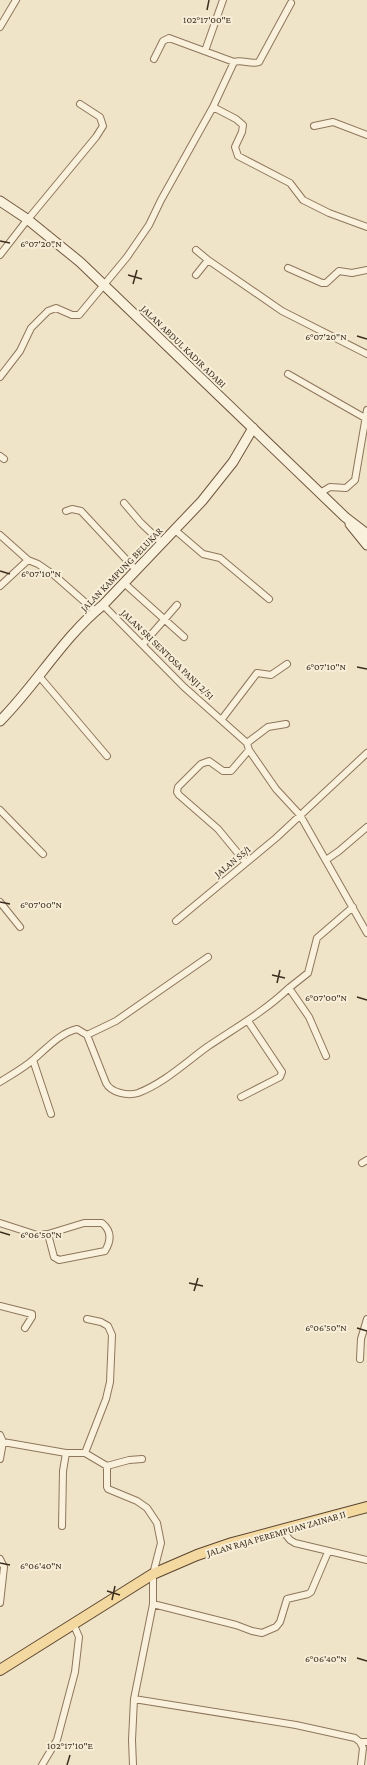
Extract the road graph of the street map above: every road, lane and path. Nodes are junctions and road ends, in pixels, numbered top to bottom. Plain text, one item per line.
1 (16, 0) edge
2 (223, 0) edge
3 (291, 3) dead end
4 (0, 27) edge
5 (205, 51) junction
6 (154, 58) dead end
7 (234, 62) junction
8 (80, 104) dead end
9 (213, 107) junction
10 (314, 126) dead end
11 (367, 135) edge
12 (0, 201) edge
13 (27, 219) junction
14 (367, 227) edge
15 (196, 250) dead end
16 (0, 255) edge
17 (208, 260) junction
18 (288, 268) dead end
19 (367, 270) edge
20 (196, 275) dead end
21 (105, 285) junction
22 (367, 354) edge
23 (288, 374) dead end
24 (0, 377) edge
25 (367, 410) edge
26 (365, 418) junction
27 (253, 428) junction
28 (320, 493) junction
29 (124, 503) dead end
30 (66, 511) dead end
31 (345, 517) junction
32 (175, 530) junction
33 (367, 534) edge
34 (0, 535) edge
35 (162, 543) junction
36 (367, 545) edge
37 (28, 560) junction
38 (136, 570) junction
39 (124, 583) junction
40 (0, 586) edge
41 (269, 598) dead end
42 (103, 605) junction
43 (177, 605) dead end
44 (95, 611) junction
45 (165, 619) junction
46 (184, 637) dead end
47 (143, 644) junction
48 (287, 664) dead end
49 (39, 676) junction
50 (222, 719) junction
51 (0, 721) edge
52 (286, 724) dead end
53 (247, 743) junction
54 (249, 750) junction
55 (367, 753) edge
56 (107, 756) dead end
57 (0, 810) edge
58 (300, 815) junction
59 (367, 827) edge
60 (43, 854) dead end
61 (326, 860) junction
62 (246, 863) junction
63 (0, 902) edge
64 (353, 907) junction
65 (176, 921) dead end
66 (20, 927) dead end
67 (366, 930) edge
68 (208, 957) dead end
69 (289, 988) junction
70 (248, 1021) junction
71 (87, 1035) junction
72 (326, 1056) dead end
73 (33, 1060) junction
74 (0, 1082) edge
75 (241, 1097) dead end
76 (51, 1114) dead end
77 (0, 1223) edge
78 (48, 1234) junction
79 (0, 1306) edge
80 (87, 1319) dead end
81 (367, 1319) edge
82 (25, 1328) dead end
83 (360, 1359) dead end
84 (0, 1435) edge
85 (3, 1442) junction
86 (66, 1453) junction
87 (85, 1454) junction
88 (0, 1459) edge
89 (142, 1459) dead end
90 (107, 1466) junction
91 (367, 1507) edge
92 (62, 1526) dead end
93 (282, 1530) junction
94 (328, 1552) junction
95 (0, 1559) edge
96 (367, 1560) edge
97 (153, 1574) junction
98 (0, 1603) edge
99 (153, 1604) junction
100 (73, 1623) junction
101 (0, 1670) edge
102 (134, 1699) junction
103 (360, 1742) junction
104 (367, 1742) edge
105 (42, 1765) edge
106 (133, 1765) edge
107 (361, 1765) edge

1 - 4 street
2 - 5 street
3 - 7 street
5 - 6 street
5 - 7 street
7 - 9 street
8 - 13 street
9 - 14 street
9 - 21 street
10 - 11 street
12 - 13 main road, JALAN ABDUL KADIR ADABI
13 - 16 street
13 - 21 main road, JALAN ABDUL KADIR ADABI
15 - 17 street
17 - 20 street
17 - 22 street
18 - 19 street
21 - 24 street
21 - 27 main road, JALAN ABDUL KADIR ADABI
23 - 26 street
25 - 26 street
26 - 28 street
27 - 28 main road, JALAN ABDUL KADIR ADABI
27 - 32 main road, JALAN KAMPUNG BELUKAR
28 - 31 main road, JALAN ABDUL KADIR ADABI
29 - 35 street
30 - 38 street
31 - 33 main road, JALAN ABDUL KADIR ADABI
31 - 36 main road, JALAN ABDUL KADIR ADABI
32 - 35 main road, JALAN KAMPUNG BELUKAR
32 - 41 street
34 - 37 street
35 - 38 main road, JALAN KAMPUNG BELUKAR
37 - 40 street
37 - 44 street
38 - 39 main road, JALAN KAMPUNG BELUKAR
39 - 42 main road, JALAN KAMPUNG BELUKAR
39 - 45 street
42 - 44 main road, JALAN KAMPUNG BELUKAR
42 - 47 street, JALAN SRI SENTOSA PANJI 2/51
43 - 45 street
44 - 49 main road, JALAN KAMPUNG BELUKAR
45 - 46 street
45 - 47 street
47 - 50 street, JALAN SRI SENTOSA PANJI 2/51
48 - 50 street
49 - 51 main road, JALAN KAMPUNG BELUKAR
49 - 56 street
50 - 53 street, JALAN SRI SENTOSA PANJI 2/51
52 - 53 street
53 - 54 street
54 - 58 street
54 - 62 street
55 - 58 street, JALAN S5/1
57 - 60 street
58 - 61 street
58 - 62 street, JALAN S5/1
59 - 61 street
61 - 64 street
62 - 65 street, JALAN S5/1
63 - 66 street
64 - 67 street
64 - 69 street
68 - 71 street
69 - 70 street
69 - 72 street
70 - 71 street
70 - 75 street
71 - 73 street
73 - 74 street
73 - 76 street
77 - 78 street
78 - 78 street
79 - 82 street
80 - 87 street
81 - 83 street
84 - 85 street
85 - 86 street
85 - 88 street
86 - 87 street
86 - 92 street
87 - 90 street
89 - 90 street
90 - 97 street
91 - 93 main road, JALAN RAJA PEREMPUAN ZAINAB II
93 - 94 street
93 - 97 main road, JALAN RAJA PEREMPUAN ZAINAB II
94 - 96 street
94 - 99 street
95 - 98 street
97 - 99 street
97 - 100 main road, JALAN RAJA PEREMPUAN ZAINAB II
99 - 102 street
100 - 101 main road, JALAN RAJA PEREMPUAN ZAINAB II
100 - 105 street
102 - 103 street
102 - 106 street
103 - 104 street
103 - 107 street

